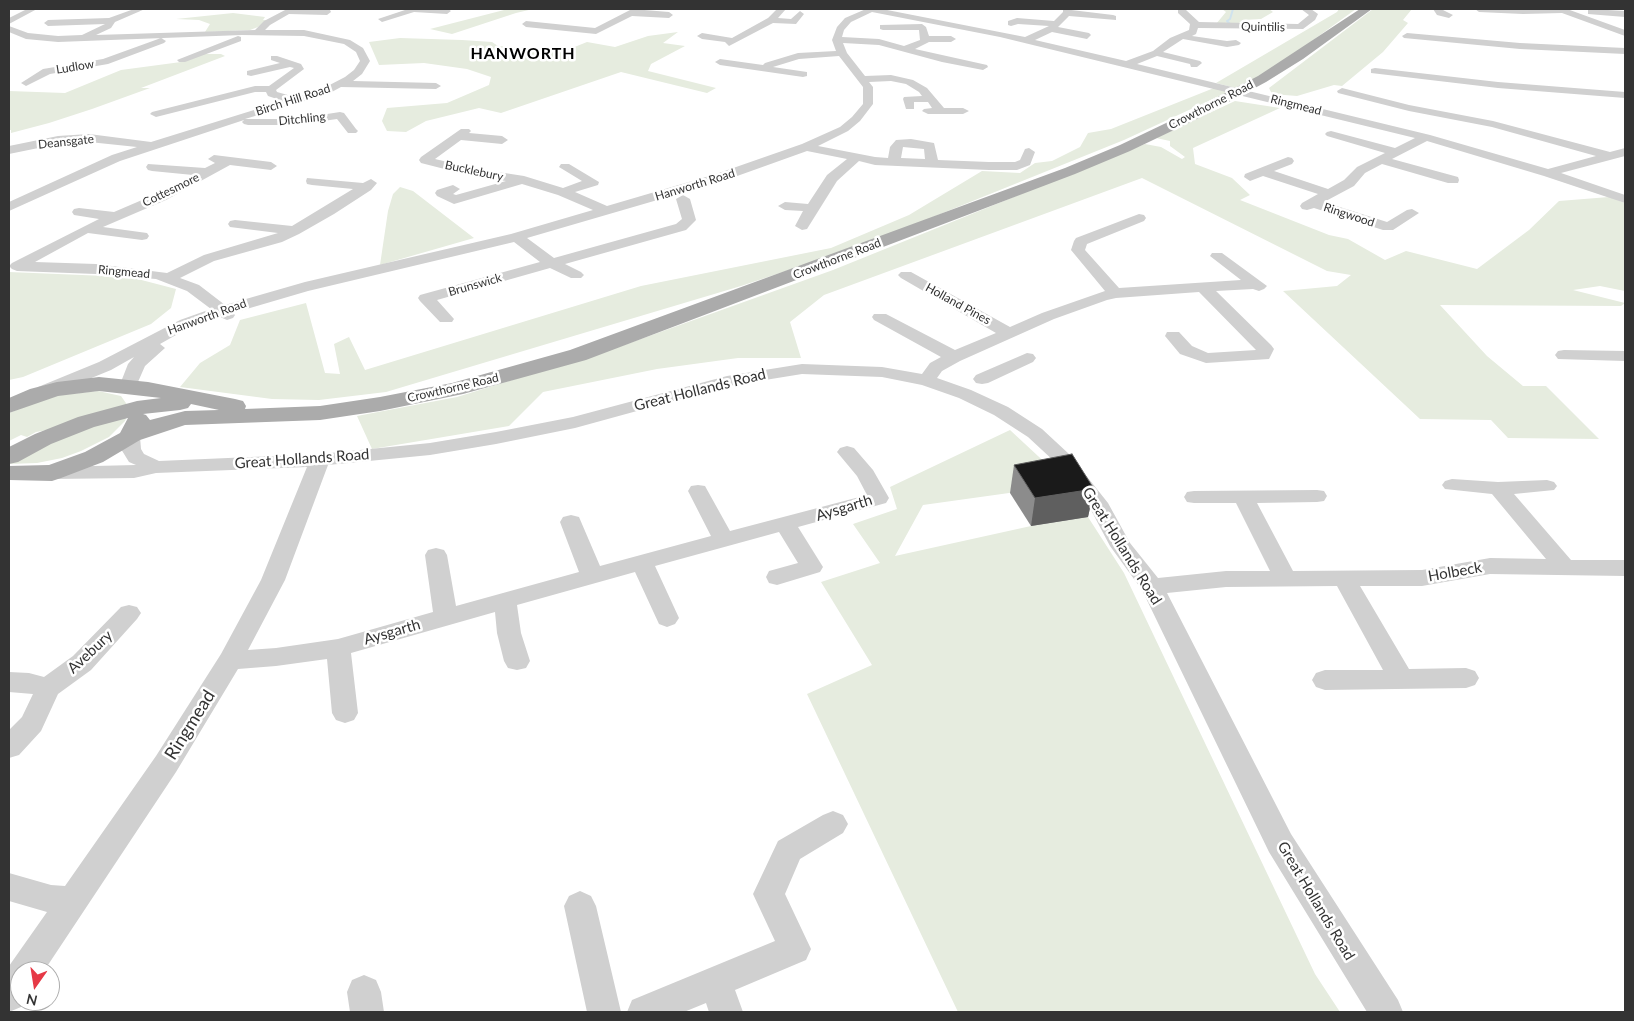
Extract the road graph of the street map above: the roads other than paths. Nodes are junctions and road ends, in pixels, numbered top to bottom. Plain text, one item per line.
1 (33, 9) edge
2 (137, 9) edge
3 (415, 9) edge
4 (782, 9) edge
5 (871, 9) edge
6 (880, 9) edge
7 (916, 9) edge
8 (1182, 9) edge
9 (1305, 9) edge
10 (1367, 9) edge
11 (1437, 9) edge
12 (1479, 9) edge
13 (1561, 9) edge
14 (1578, 9) edge
15 (291, 10) edge
16 (447, 11) dead end
17 (635, 11) edge
18 (1067, 11) edge
19 (1523, 11) junction
20 (905, 14) junction
21 (1625, 14) edge
22 (1450, 15) dead end
23 (669, 16) dead end
24 (600, 18) dead end
25 (1113, 18) dead end
26 (797, 19) dead end
27 (618, 20) junction
28 (1549, 20) dead end
29 (9, 21) edge
30 (80, 22) junction
31 (307, 22) dead end
32 (745, 22) dead end
33 (767, 22) junction
34 (48, 23) dead end
35 (110, 23) junction
36 (399, 23) dead end
37 (1011, 23) dead end
38 (526, 24) dead end
39 (1196, 25) junction
40 (1055, 26) junction
41 (884, 27) dead end
42 (69, 29) dead end
43 (596, 31) junction
44 (258, 32) junction
45 (610, 32) dead end
46 (12, 33) edge
47 (170, 33) junction
48 (1625, 33) edge
49 (1479, 34) dead end
50 (702, 36) dead end
51 (1407, 36) dead end
52 (1084, 37) dead end
53 (1184, 37) junction
54 (241, 38) dead end
55 (1428, 38) junction
56 (78, 39) junction
57 (925, 39) junction
58 (951, 39) dead end
59 (1561, 39) dead end
60 (837, 40) junction
61 (1027, 40) junction
62 (1472, 42) junction
63 (1236, 43) dead end
64 (156, 44) junction
65 (174, 46) dead end
66 (1520, 46) junction
67 (192, 47) dead end
68 (792, 48) dead end
69 (1440, 48) dead end
70 (1566, 48) junction
71 (210, 49) junction
72 (905, 49) junction
73 (1612, 51) junction
74 (1625, 51) edge
75 (96, 53) dead end
76 (296, 53) dead end
77 (842, 53) junction
78 (1156, 54) junction
79 (126, 56) junction
80 (804, 56) junction
81 (1537, 56) dead end
82 (1625, 59) edge
83 (182, 60) dead end
84 (720, 62) dead end
85 (967, 63) junction
86 (290, 64) junction
87 (1128, 64) junction
88 (1194, 65) dead end
89 (983, 67) dead end
90 (760, 68) junction
91 (1455, 70) dead end
92 (1375, 71) dead end
93 (252, 73) dead end
94 (803, 74) dead end
95 (964, 75) dead end
96 (864, 79) junction
97 (1262, 79) junction
98 (1446, 80) junction
99 (26, 83) dead end
100 (338, 84) junction
101 (437, 85) dead end
102 (1498, 85) junction
103 (271, 89) junction
104 (1239, 91) junction
105 (1595, 93) junction
106 (1625, 95) edge
107 (175, 96) dead end
108 (1342, 96) dead end
109 (1517, 98) dead end
110 (932, 99) junction
111 (1272, 99) junction
112 (295, 101) junction
113 (197, 103) junction
114 (220, 106) dead end
115 (1607, 106) dead end
116 (910, 107) dead end
117 (1409, 108) junction
118 (175, 109) junction
119 (923, 111) dead end
120 (941, 111) junction
121 (962, 111) dead end
122 (156, 114) dead end
123 (235, 118) junction
124 (1391, 119) dead end
125 (352, 131) dead end
126 (1531, 133) junction
127 (1426, 138) junction
128 (502, 140) dead end
129 (1318, 140) dead end
130 (153, 145) junction
131 (1504, 145) dead end
132 (806, 147) junction
133 (9, 150) edge
134 (1029, 152) dead end
135 (1396, 152) junction
136 (1625, 152) edge
137 (1609, 156) junction
138 (202, 158) dead end
139 (856, 158) junction
140 (1382, 160) junction
141 (227, 161) junction
142 (1288, 161) dead end
143 (894, 162) junction
144 (932, 164) junction
145 (271, 166) dead end
146 (152, 167) dead end
147 (565, 167) dead end
148 (206, 172) junction
149 (1264, 172) junction
150 (1468, 172) dead end
151 (1548, 173) junction
152 (1250, 177) dead end
153 (524, 180) junction
154 (1453, 180) junction
155 (312, 181) dead end
156 (1439, 186) dead end
157 (453, 189) dead end
158 (563, 192) junction
159 (1330, 194) junction
160 (684, 199) dead end
161 (1625, 199) edge
162 (785, 206) dead end
163 (9, 207) edge
164 (812, 208) junction
165 (607, 211) junction
166 (79, 212) dead end
167 (1412, 214) dead end
168 (112, 216) junction
169 (1139, 218) dead end
170 (235, 224) dead end
171 (802, 226) dead end
172 (681, 227) junction
173 (86, 229) junction
174 (294, 231) junction
175 (697, 233) dead end
176 (142, 236) dead end
177 (516, 237) junction
178 (252, 246) junction
179 (1217, 256) dead end
180 (264, 260) dead end
181 (552, 263) junction
182 (13, 266) edge
183 (576, 274) dead end
184 (905, 276) dead end
185 (168, 278) junction
186 (1203, 287) junction
187 (1115, 293) junction
188 (219, 308) junction
189 (446, 319) dead end
190 (881, 322) dead end
191 (1009, 333) junction
192 (1173, 336) dead end
193 (978, 345) junction
194 (1564, 355) dead end
195 (1606, 356) junction
196 (1625, 356) edge
197 (954, 357) junction
198 (1625, 372) edge
199 (982, 378) dead end
200 (926, 380) junction
201 (128, 387) junction
202 (38, 394) junction
203 (220, 403) junction
204 (11, 404) edge
205 (137, 408) junction
206 (272, 415) junction
207 (131, 436) junction
208 (847, 452) dead end
209 (9, 457) edge
210 (320, 460) junction
211 (156, 467) junction
212 (52, 473) junction
213 (9, 474) edge
214 (1452, 486) dead end
215 (1547, 486) dead end
216 (1498, 488) junction
217 (9, 490) edge
218 (698, 491) dead end
219 (1194, 496) dead end
220 (1243, 496) junction
221 (1317, 496) dead end
222 (571, 522) dead end
223 (786, 525) junction
224 (724, 540) junction
225 (436, 555) dead end
226 (642, 562) junction
227 (1565, 566) junction
228 (1624, 569) edge
229 (592, 576) junction
230 (777, 577) dead end
231 (1286, 579) junction
232 (1344, 579) junction
233 (1152, 587) junction
234 (505, 600) junction
235 (129, 613) dead end
236 (446, 616) junction
237 (667, 618) dead end
238 (338, 648) junction
239 (230, 660) junction
240 (517, 661) dead end
241 (1401, 678) junction
242 (1466, 678) dead end
243 (1325, 680) dead end
244 (9, 682) edge
245 (48, 688) junction
246 (345, 713) dead end
247 (9, 747) edge
248 (833, 824) dead end
249 (9, 887) edge
250 (71, 901) junction
251 (580, 906) dead end
252 (32, 961) edge
253 (721, 997) edge
254 (604, 1012) edge
255 (644, 1012) edge
256 (1386, 1012) edge

1 - 29 street
2 - 35 street
3 - 16 street
3 - 36 street
4 - 33 street
5 - 20 street, Ringmead
5 - 60 street
6 - 20 street, Ringmead
7 - 20 street
8 - 39 street
9 - 39 street, Quintilis
10 - 97 main road, Crowthorne Road
11 - 22 street
12 - 19 street
13 - 19 street
13 - 48 street
14 - 21 street
15 - 31 street
15 - 44 street
17 - 23 street
17 - 27 street
18 - 25 street
18 - 40 street
19 - 28 street
20 - 61 street, Ringmead
24 - 27 street
26 - 33 street
27 - 43 street
30 - 34 street
30 - 35 street
30 - 42 street
32 - 33 street
33 - 50 street
35 - 47 street
35 - 56 street
37 - 40 street
38 - 43 street
39 - 53 street
40 - 52 street
40 - 61 street
41 - 57 street
43 - 45 street
44 - 47 street, Birch Hill Road
44 - 100 street, Birch Hill Road
46 - 56 street, Birch Hill Road
47 - 56 street, Birch Hill Road
47 - 64 street, Ludlow
49 - 62 street
51 - 55 street
53 - 63 street, Quintilis
53 - 78 street
54 - 71 street
55 - 62 street
55 - 69 street
57 - 58 street
57 - 72 street
59 - 70 street
60 - 72 street
60 - 77 street
61 - 87 street, Ringmead
62 - 66 street
64 - 65 street, Ludlow
64 - 79 street, Ludlow
66 - 70 street
66 - 81 street
67 - 71 street
68 - 80 street
70 - 73 street
71 - 83 street
72 - 85 street
73 - 74 street
73 - 82 street
75 - 79 street, Ludlow
76 - 86 street
77 - 80 street
77 - 96 street
78 - 87 street
78 - 88 street
79 - 99 street, Ludlow
80 - 90 street
84 - 90 street
85 - 89 street
85 - 95 street
86 - 93 street
86 - 103 street
87 - 104 street, Ringmead
90 - 94 street
91 - 98 street
92 - 98 street
96 - 110 street
96 - 132 street, Hanworth Road
97 - 104 main road, Crowthorne Road
97 - 111 street
98 - 102 street
100 - 101 street
100 - 112 street, Birch Hill Road
102 - 105 street
102 - 109 street
103 - 112 street
103 - 113 street
104 - 111 street, Ringmead
104 - 206 main road, Crowthorne Road
105 - 106 street
105 - 115 street
107 - 113 street
108 - 117 street
110 - 116 street
110 - 120 street
111 - 127 street, Ringmead
112 - 123 street, Birch Hill Road
113 - 118 street
114 - 118 street
117 - 124 street
117 - 126 street
118 - 122 street
119 - 120 street
120 - 121 street
123 - 125 street, Ditchling
123 - 130 street, Birch Hill Road
126 - 131 street
126 - 137 street
127 - 135 street, Ringwood
127 - 151 street, Ringmead
128 - 153 street, Bucklebury
129 - 135 street
130 - 133 street, Deansgate
130 - 163 street, Birch Hill Road
132 - 139 street
132 - 165 street, Hanworth Road
134 - 144 street
135 - 140 street, Ringwood
136 - 137 street
137 - 151 street
138 - 141 street
139 - 143 street
139 - 164 street
140 - 154 street
140 - 159 street, Ringwood
141 - 145 street
141 - 148 street, Cottesmore
142 - 149 street
143 - 144 street
143 - 144 street
146 - 148 street
147 - 158 street
148 - 168 street, Cottesmore
149 - 152 street
149 - 159 street, Ringwood
150 - 154 street
151 - 161 street, Ringmead
153 - 157 street, Bucklebury
153 - 158 street, Bucklebury
154 - 156 street
155 - 174 street
158 - 165 street, Bucklebury
159 - 167 street, Ringwood
160 - 172 street
162 - 164 street
164 - 171 street
165 - 177 street, Hanworth Road
166 - 168 street, Cottesmore
168 - 173 street, Cottesmore
169 - 187 street
170 - 174 street
172 - 175 street
172 - 181 street, Brunswick
173 - 176 street
173 - 182 street, Cottesmore
174 - 178 street
177 - 181 street
177 - 188 street, Hanworth Road
178 - 180 street
178 - 185 street
179 - 186 street, Holland Pines
181 - 183 street
181 - 189 street, Brunswick
182 - 185 street, Ringmead
184 - 191 street, Holland Pines
185 - 188 street, Ringmead
186 - 187 street, Holland Pines
186 - 192 street
187 - 191 street, Holland Pines
188 - 201 street, Hanworth Road
188 - 202 street, Hanworth Road
190 - 197 street
191 - 193 street, Holland Pines
193 - 197 street, Holland Pines
193 - 199 street, Holland Pines
194 - 195 street
195 - 196 street
195 - 198 street
197 - 200 street, Holland Pines
200 - 210 street, Great Hollands Road
200 - 233 street, Great Hollands Road
201 - 202 main road
201 - 203 main road, Crowthorne Road
201 - 205 main road
202 - 204 main road
203 - 205 main road, Crowthorne Road
203 - 206 main road, Crowthorne Road
205 - 207 main road
205 - 209 main road, Crowthorne Road
206 - 207 main road, Crowthorne Road
207 - 211 street
207 - 212 main road, Crowthorne Road
208 - 223 street, Aysgarth
210 - 211 street, Great Hollands Road
210 - 239 street, Ringmead
211 - 212 street, Great Hollands Road
212 - 213 main road
212 - 217 main road, Crowthorne Road
214 - 216 street
215 - 216 street
216 - 227 street
218 - 224 street
219 - 220 street
220 - 221 street
220 - 231 street
222 - 229 street
223 - 224 street, Aysgarth
223 - 230 street
224 - 226 street, Aysgarth
225 - 236 street
226 - 229 street, Aysgarth
226 - 237 street
227 - 228 street, Holbeck
227 - 232 street, Holbeck
229 - 234 street, Aysgarth
231 - 232 street, Holbeck
231 - 233 street, Holbeck
232 - 241 street
233 - 256 street, Great Hollands Road
234 - 236 street, Aysgarth
234 - 240 street
235 - 245 street, Avebury
236 - 238 street, Aysgarth
238 - 239 street, Aysgarth
238 - 246 street
239 - 250 street, Ringmead
241 - 242 street
241 - 243 street
244 - 245 street
245 - 247 street, Avebury
248 - 253 street
249 - 250 street
250 - 252 street, Ringmead
251 - 254 street
253 - 255 street

